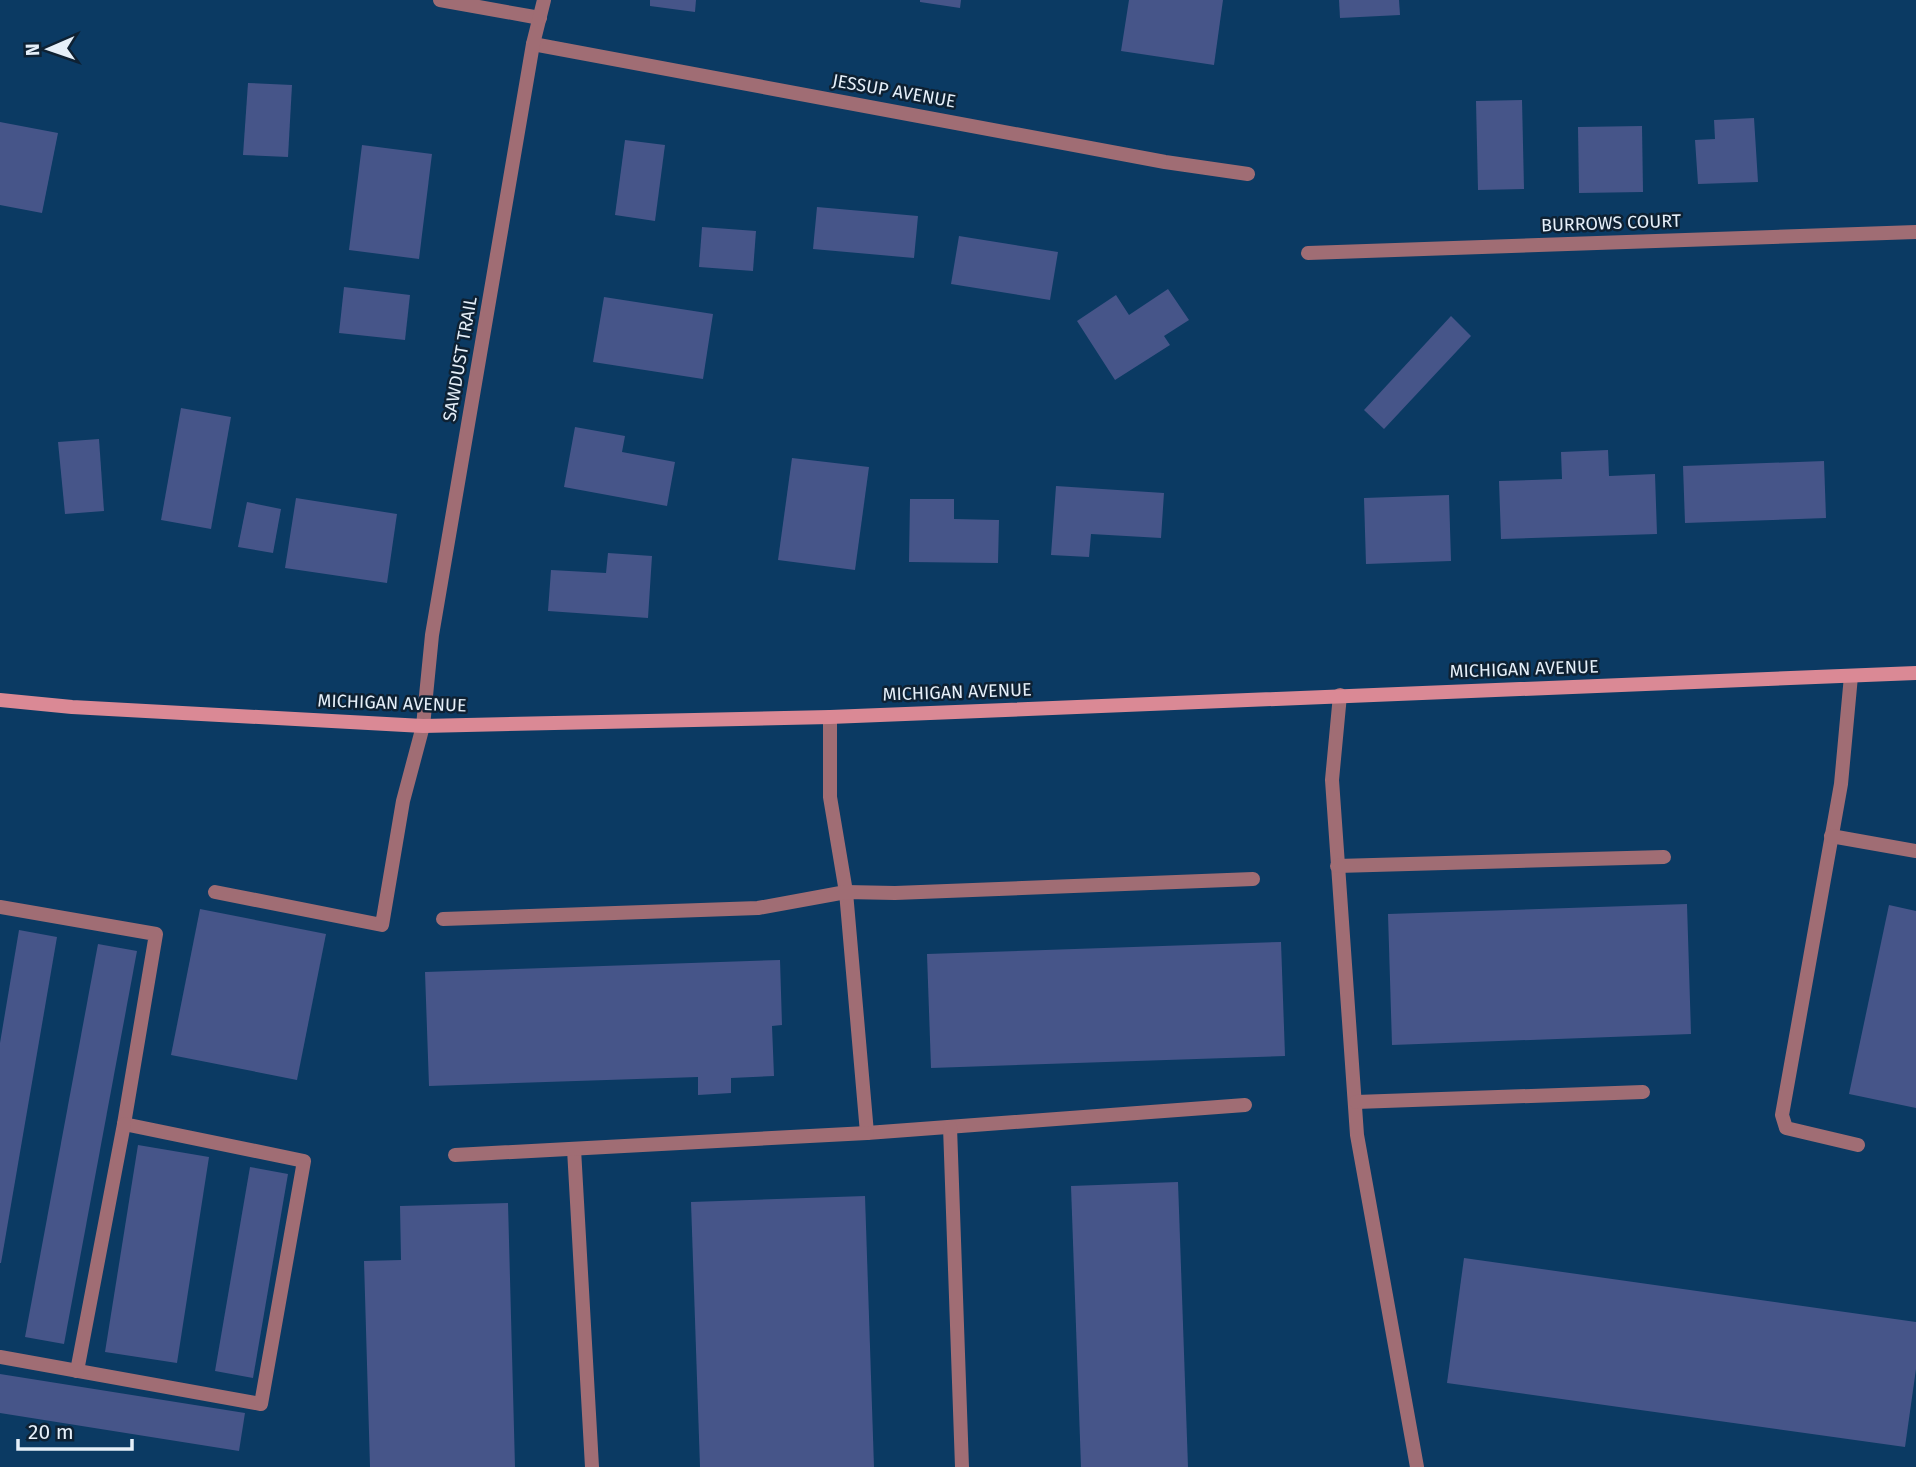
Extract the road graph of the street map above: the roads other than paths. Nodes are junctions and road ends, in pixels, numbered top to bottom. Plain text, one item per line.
1 (440, 0) edge
2 (544, 0) edge
3 (540, 18) junction
4 (533, 44) junction
5 (1248, 174) dead end
6 (1916, 232) edge
7 (1308, 253) dead end
8 (1916, 673) edge
9 (1851, 676) junction
10 (1340, 695) junction
11 (0, 700) edge
12 (830, 717) junction
13 (423, 726) junction
14 (1831, 836) junction
15 (1916, 850) edge
16 (1664, 857) dead end
17 (1337, 866) junction
18 (1253, 879) dead end
19 (215, 892) dead end
20 (846, 892) junction
21 (0, 907) edge
22 (443, 919) dead end
23 (1643, 1092) dead end
24 (1356, 1102) junction
25 (1245, 1105) dead end
26 (124, 1124) junction
27 (950, 1126) junction
28 (867, 1133) junction
29 (1858, 1144) dead end
30 (573, 1149) junction
31 (455, 1155) dead end
32 (0, 1357) edge
33 (77, 1371) junction
34 (592, 1467) edge
35 (962, 1467) edge
36 (1417, 1467) edge

1 - 3 street
2 - 3 street, SAWDUST TRAIL
3 - 4 street, SAWDUST TRAIL
4 - 5 street, JESSUP AVENUE
4 - 13 street, SAWDUST TRAIL
6 - 7 street, BURROWS COURT
8 - 9 main road, MICHIGAN AVENUE
9 - 10 main road, MICHIGAN AVENUE
9 - 14 street
10 - 12 main road, MICHIGAN AVENUE
10 - 17 street
11 - 13 main road, MICHIGAN AVENUE
12 - 13 main road, MICHIGAN AVENUE
12 - 20 street
13 - 19 street, SAWDUST TRAIL
14 - 15 street
14 - 29 street
16 - 17 street
17 - 24 street
18 - 20 street
20 - 22 street
20 - 28 street
21 - 26 street
23 - 24 street
24 - 36 street
25 - 27 street
26 - 33 street
26 - 33 street
27 - 28 street
27 - 35 street
28 - 30 street
30 - 31 street
30 - 34 street
32 - 33 street

